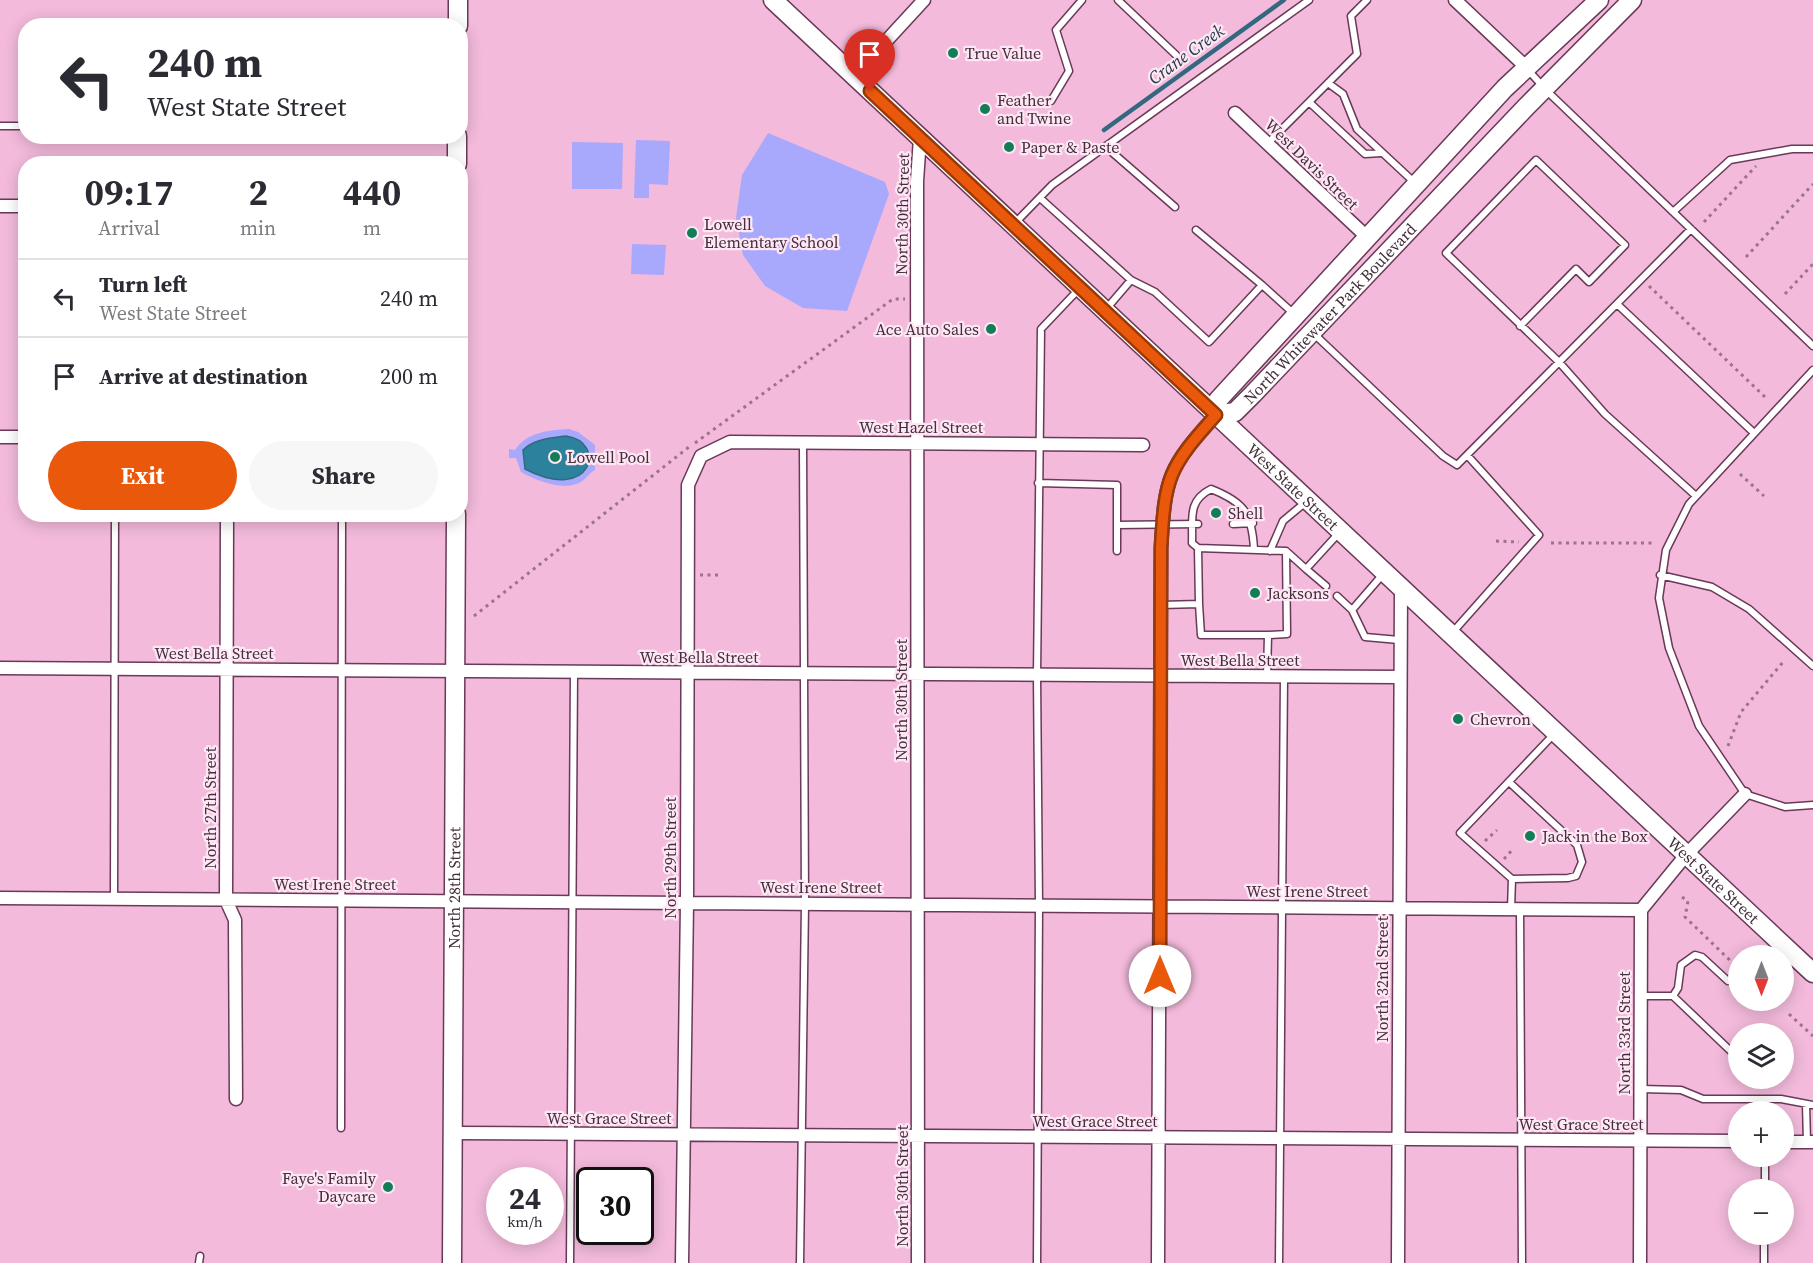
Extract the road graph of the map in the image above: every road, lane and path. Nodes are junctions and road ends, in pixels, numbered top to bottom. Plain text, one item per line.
1 (458, 0) edge
2 (774, 0) edge
3 (924, 0) edge
4 (1082, 0) edge
5 (1118, 0) edge
6 (1309, 0) edge
7 (1367, 0) edge
8 (1455, 0) edge
9 (1599, 0) edge
10 (1632, 0) edge
11 (458, 18) edge
12 (1176, 55) dead end
13 (1527, 68) junction
14 (854, 76) junction
15 (1328, 83) junction
16 (1545, 89) junction
17 (1051, 101) dead end
18 (1309, 102) junction
19 (1235, 113) dead end
20 (0, 126) edge
21 (18, 126) edge
22 (920, 138) junction
23 (1267, 144) junction
24 (1106, 147) junction
25 (1813, 149) edge
26 (1382, 153) junction
27 (1761, 159) dead end
28 (1813, 184) edge
29 (1418, 185) junction
30 (1040, 198) junction
31 (0, 206) edge
32 (18, 206) edge
33 (1175, 207) dead end
34 (1674, 212) junction
35 (1704, 222) dead end
36 (1013, 225) junction
37 (1691, 229) junction
38 (1196, 230) dead end
39 (1367, 237) junction
40 (1746, 257) dead end
41 (1813, 264) edge
42 (1131, 280) junction
43 (1643, 280) dead end
44 (1262, 285) junction
45 (1080, 287) junction
46 (1785, 294) dead end
47 (907, 298) dead end
48 (1617, 303) junction
49 (1104, 310) junction
50 (1296, 317) junction
51 (1520, 326) junction
52 (1312, 333) junction
53 (1813, 346) edge
54 (1559, 362) junction
55 (1813, 370) edge
56 (1765, 397) dead end
57 (1216, 415) junction
58 (1754, 433) junction
59 (0, 437) edge
60 (18, 437) edge
61 (803, 443) junction
62 (917, 444) junction
63 (1038, 444) junction
64 (1143, 445) dead end
65 (1467, 455) junction
66 (701, 456) joint
67 (1740, 474) dead end
68 (1038, 483) junction
69 (1696, 496) junction
70 (1764, 496) dead end
71 (1307, 500) junction
72 (115, 522) edge
73 (227, 522) edge
74 (342, 522) edge
75 (456, 522) edge
76 (1253, 523) junction
77 (1196, 524) junction
78 (1233, 524) dead end
79 (1117, 525) junction
80 (1163, 525) junction
81 (1340, 531) junction
82 (1496, 541) dead end
83 (1519, 542) dead end
84 (1551, 543) dead end
85 (1654, 543) dead end
86 (1198, 548) junction
87 (1254, 549) junction
88 (1117, 551) dead end
89 (1270, 551) junction
90 (1286, 551) junction
91 (1306, 569) junction
92 (1384, 573) junction
93 (688, 575) junction
94 (722, 575) dead end
95 (1660, 575) junction
96 (1326, 586) dead end
97 (1401, 588) junction
98 (1337, 596) dead end
99 (1161, 604) junction
100 (1199, 604) junction
101 (1352, 610) junction
102 (474, 616) dead end
103 (1450, 634) junction
104 (1268, 635) junction
105 (1399, 640) junction
106 (1783, 662) dead end
107 (1813, 666) edge
108 (0, 668) edge
109 (116, 669) junction
110 (227, 669) junction
111 (341, 670) junction
112 (455, 671) junction
113 (574, 672) junction
114 (804, 674) junction
115 (918, 674) junction
116 (688, 675) junction
117 (1037, 675) junction
118 (1161, 676) junction
119 (1268, 677) junction
120 (1284, 677) junction
121 (1399, 677) junction
122 (1556, 733) junction
123 (1728, 746) dead end
124 (1509, 782) junction
125 (1745, 794) junction
126 (1813, 805) edge
127 (1497, 830) dead end
128 (1478, 849) junction
129 (1686, 855) junction
130 (1512, 879) junction
131 (1682, 897) dead end
132 (0, 898) edge
133 (114, 899) junction
134 (226, 900) junction
135 (340, 901) junction
136 (454, 902) junction
137 (572, 902) junction
138 (687, 903) junction
139 (805, 904) junction
140 (918, 905) junction
141 (1040, 906) junction
142 (1160, 906) junction
143 (1281, 907) junction
144 (1399, 908) junction
145 (1516, 909) junction
146 (1641, 910) junction
147 (1728, 958) edge
148 (1813, 974) edge
149 (1728, 981) dead end
150 (1641, 996) junction
151 (1674, 996) junction
152 (1789, 1014) dead end
153 (1813, 1036) edge
154 (1728, 1048) edge
155 (1640, 1089) junction
156 (236, 1099) dead end
157 (1809, 1104) edge
158 (341, 1128) dead end
159 (452, 1133) junction
160 (572, 1134) junction
161 (682, 1135) junction
162 (801, 1136) junction
163 (918, 1136) junction
164 (1037, 1137) junction
165 (1159, 1138) junction
166 (1280, 1139) junction
167 (1398, 1139) junction
168 (1521, 1140) junction
169 (1640, 1141) junction
170 (1728, 1141) edge
171 (1794, 1142) edge
172 (1810, 1142) edge
173 (1764, 1245) edge
174 (452, 1263) edge
175 (570, 1263) edge
176 (682, 1263) edge
177 (800, 1263) edge
178 (918, 1263) edge
179 (1037, 1263) edge
180 (1158, 1263) edge
181 (1279, 1263) edge
182 (1398, 1263) edge
183 (1522, 1263) edge
184 (1640, 1263) edge
185 (1764, 1263) edge

1 - 11 street
2 - 14 street, West State Street
3 - 14 street
4 - 17 lane
5 - 12 lane
6 - 24 lane
7 - 15 lane
8 - 13 street
9 - 13 street, North Whitewater Park Boulevard
10 - 16 street, North Whitewater Park Boulevard
13 - 16 lane
13 - 29 street, North Whitewater Park Boulevard
14 - 22 street, West State Street
15 - 18 lane
15 - 26 lane
16 - 34 lane
16 - 52 street, North Whitewater Park Boulevard
18 - 23 lane
18 - 26 lane
19 - 23 street, West Davis Street
20 - 21 lane
22 - 36 street, West State Street
22 - 62 street, North 30th Street
23 - 39 street, West Davis Street
24 - 30 lane
24 - 33 lane
25 - 34 lane
26 - 29 lane
27 - 35 path
28 - 40 path
29 - 39 street, North Whitewater Park Boulevard
30 - 36 lane
30 - 42 lane
31 - 32 street
34 - 37 lane
36 - 45 street, West State Street
37 - 48 lane
37 - 53 lane
38 - 44 lane
39 - 50 street, North Whitewater Park Boulevard
41 - 46 path
42 - 44 lane
42 - 49 lane
43 - 56 path
44 - 50 lane
45 - 49 street, West State Street
45 - 63 lane
47 - 102 path
48 - 54 lane
48 - 58 lane
49 - 57 street, West State Street
50 - 57 street, North Whitewater Park Boulevard
51 - 51 lane
51 - 54 lane
52 - 57 street, North Whitewater Park Boulevard
52 - 65 lane
54 - 65 lane
54 - 69 lane
55 - 58 lane
57 - 71 street, West State Street
57 - 80 street
58 - 69 lane
59 - 60 street
61 - 62 street, West Hazel Street
61 - 66 street, West Hazel Street
61 - 114 lane
62 - 63 street, West Hazel Street
62 - 115 street, North 30th Street
63 - 64 street, West Hazel Street
63 - 68 lane
65 - 103 lane
66 - 93 street, North 29th Street
67 - 70 path
68 - 79 lane
68 - 117 lane
69 - 95 lane
71 - 81 street, West State Street
71 - 89 lane
72 - 109 lane
73 - 110 street, North 27th Street
74 - 111 lane
75 - 112 street, North 28th Street
76 - 77 lane
76 - 78 lane
76 - 87 lane
77 - 80 lane
77 - 86 lane
79 - 80 lane
79 - 88 lane
80 - 99 street
81 - 91 lane
81 - 92 street, West State Street
82 - 83 path
84 - 85 path
86 - 87 lane
86 - 100 lane
87 - 89 lane
89 - 90 lane
90 - 91 lane
90 - 104 lane
91 - 96 lane
92 - 97 street, West State Street
92 - 101 lane
93 - 94 path
93 - 116 street, North 29th Street
95 - 107 lane
95 - 125 lane
97 - 103 street, West State Street
97 - 105 street, North 32nd Street
98 - 101 lane
99 - 100 lane
99 - 118 street
100 - 104 lane
101 - 105 lane
103 - 122 street, West State Street
104 - 119 lane
105 - 121 street, North 32nd Street
106 - 123 path
108 - 109 street, West Bella Street
109 - 110 street, West Bella Street
109 - 133 lane
110 - 111 street, West Bella Street
110 - 134 street, North 27th Street
111 - 112 street, West Bella Street
111 - 135 lane
112 - 113 street, West Bella Street
112 - 136 street, North 28th Street
113 - 116 street, West Bella Street
113 - 137 lane
114 - 115 street, West Bella Street
114 - 116 street, West Bella Street
114 - 139 lane
115 - 117 street, West Bella Street
115 - 140 street, North 30th Street
116 - 138 street, North 29th Street
117 - 118 street, West Bella Street
117 - 141 lane
118 - 119 street, West Bella Street
118 - 142 street
119 - 120 street, West Bella Street
120 - 121 street, West Bella Street
120 - 143 lane
121 - 144 street, North 32nd Street
122 - 124 lane
122 - 129 street, West State Street
124 - 128 lane
124 - 130 lane
125 - 126 lane
125 - 129 street
127 - 128 path
128 - 130 lane
129 - 146 street
129 - 148 street, West State Street
130 - 145 lane
131 - 147 path
132 - 133 street, West Irene Street
133 - 134 street, West Irene Street
134 - 135 street, West Irene Street
134 - 156 street, North 27th Street
135 - 136 street, West Irene Street
135 - 158 lane
136 - 137 street, West Irene Street
136 - 159 street, North 28th Street
137 - 138 street, West Irene Street
137 - 160 lane
138 - 139 street, West Irene Street
138 - 161 street, North 29th Street
139 - 140 street, West Irene Street
139 - 162 lane
140 - 141 street, West Irene Street
140 - 163 street, North 30th Street
141 - 142 street, West Irene Street
141 - 164 lane
142 - 143 street, West Irene Street
142 - 165 street
143 - 144 street, West Irene Street
143 - 166 lane
144 - 145 street, West Irene Street
144 - 167 street, North 32nd Street
145 - 146 street, West Irene Street
145 - 168 lane
146 - 150 street, North 33rd Street
149 - 151 lane
150 - 151 lane
150 - 155 street, North 33rd Street
151 - 154 lane
152 - 153 path
155 - 157 lane
155 - 169 street, North 33rd Street
157 - 172 lane
159 - 160 street, West Grace Street
159 - 174 street, North 28th Street
160 - 161 street, West Grace Street
160 - 175 lane
161 - 162 street, West Grace Street
161 - 176 street, North 29th Street
162 - 163 street, West Grace Street
162 - 177 lane
163 - 164 street, West Grace Street
163 - 178 street, North 30th Street
164 - 165 street, West Grace Street
164 - 179 lane
165 - 166 street, West Grace Street
165 - 180 street
166 - 167 street, West Grace Street
166 - 181 lane
167 - 168 street, West Grace Street
167 - 182 street, North 32nd Street
168 - 169 street, West Grace Street
168 - 183 lane
169 - 170 street, West Grace Street
169 - 184 street, North 33rd Street
171 - 172 street
173 - 185 lane

